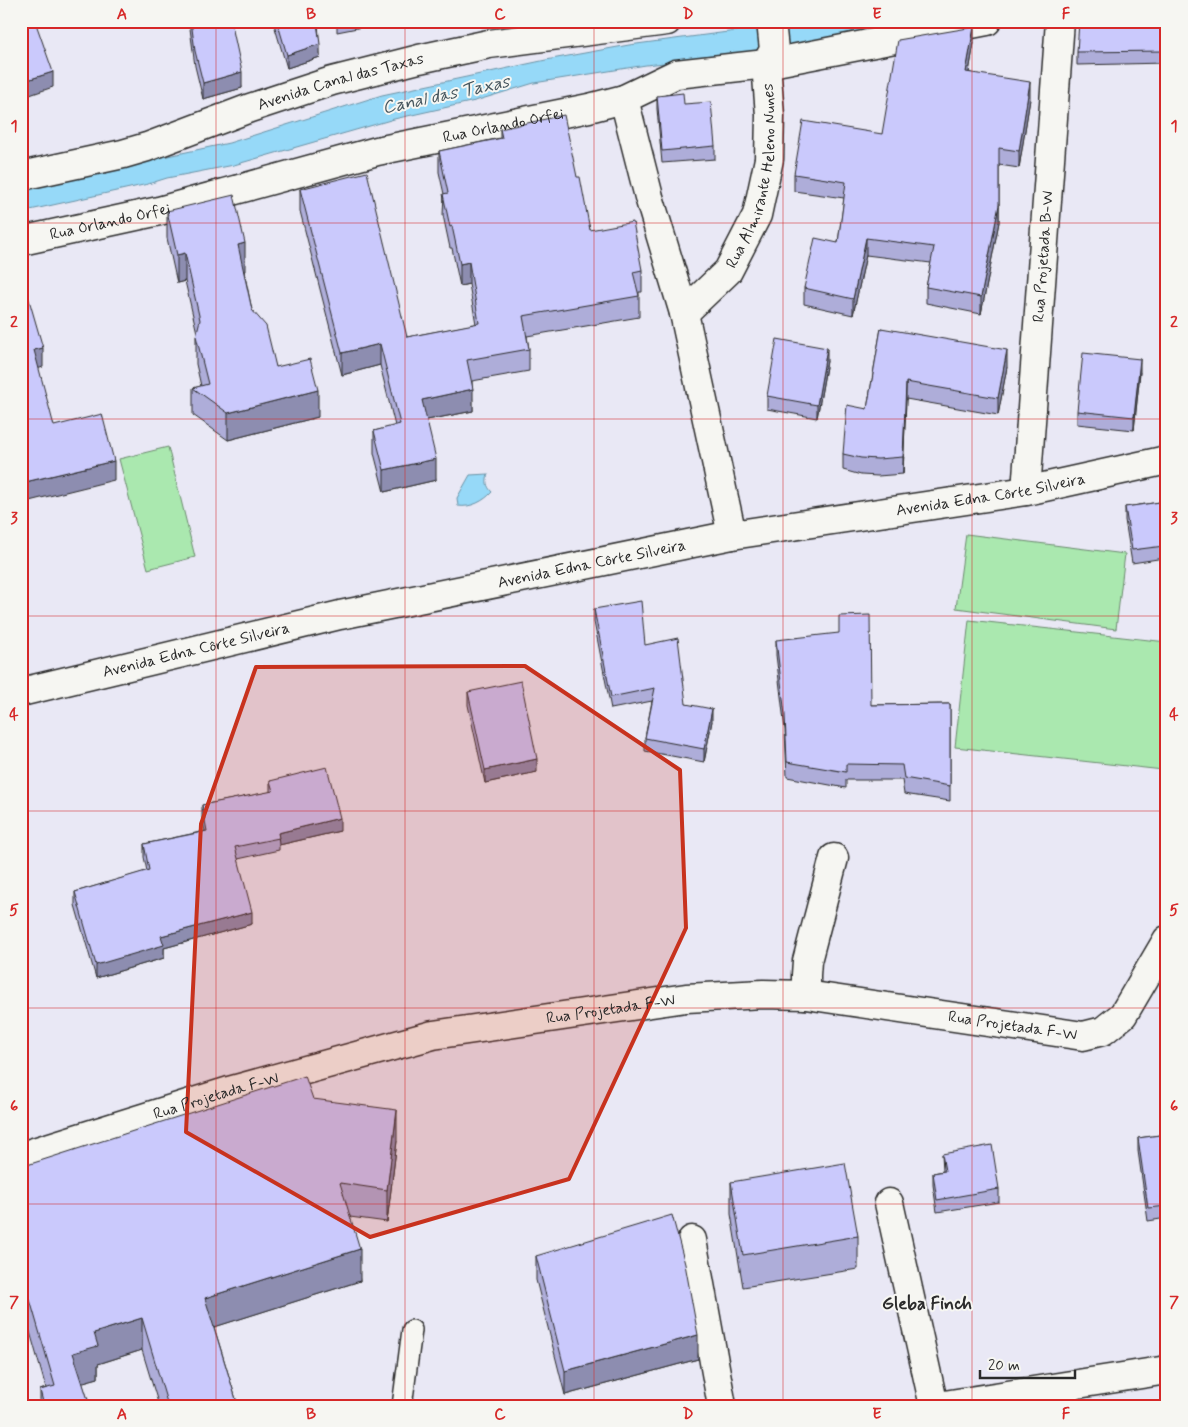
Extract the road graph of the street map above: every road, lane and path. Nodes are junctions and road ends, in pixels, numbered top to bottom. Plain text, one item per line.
1 (667, 21) edge
2 (771, 21) edge
3 (987, 21) edge
4 (1060, 21) edge
5 (770, 57) junction
6 (624, 99) junction
7 (21, 176) edge
8 (21, 241) edge
9 (684, 313) junction
10 (1167, 460) edge
11 (1026, 491) junction
12 (732, 535) junction
13 (21, 692) edge
14 (834, 858) dead end
15 (1167, 940) edge
16 (806, 995) junction
17 (21, 1156) edge
18 (889, 1203) dead end
19 (692, 1240) dead end
20 (412, 1330) dead end
21 (1167, 1370) edge
22 (402, 1406) edge
23 (722, 1406) edge
24 (934, 1406) edge
25 (938, 1406) edge

1 - 7 street, Avenida Canal das Taxas
2 - 5 street, Rua Almirante Heleno Nunes
3 - 5 street, Rua Orlando Orfei
4 - 11 street, Rua Projetada B-W
5 - 6 street, Rua Orlando Orfei
5 - 9 street, Rua Almirante Heleno Nunes
6 - 8 street, Rua Orlando Orfei
6 - 9 street
9 - 12 street
10 - 11 street, Avenida Edna Côrte Silveira
11 - 12 street, Avenida Edna Côrte Silveira
12 - 13 street, Avenida Edna Côrte Silveira
14 - 16 street
15 - 16 street, Rua Projetada F-W
16 - 17 street, Rua Projetada F-W
18 - 24 street
19 - 23 street
20 - 22 lane
21 - 25 street

